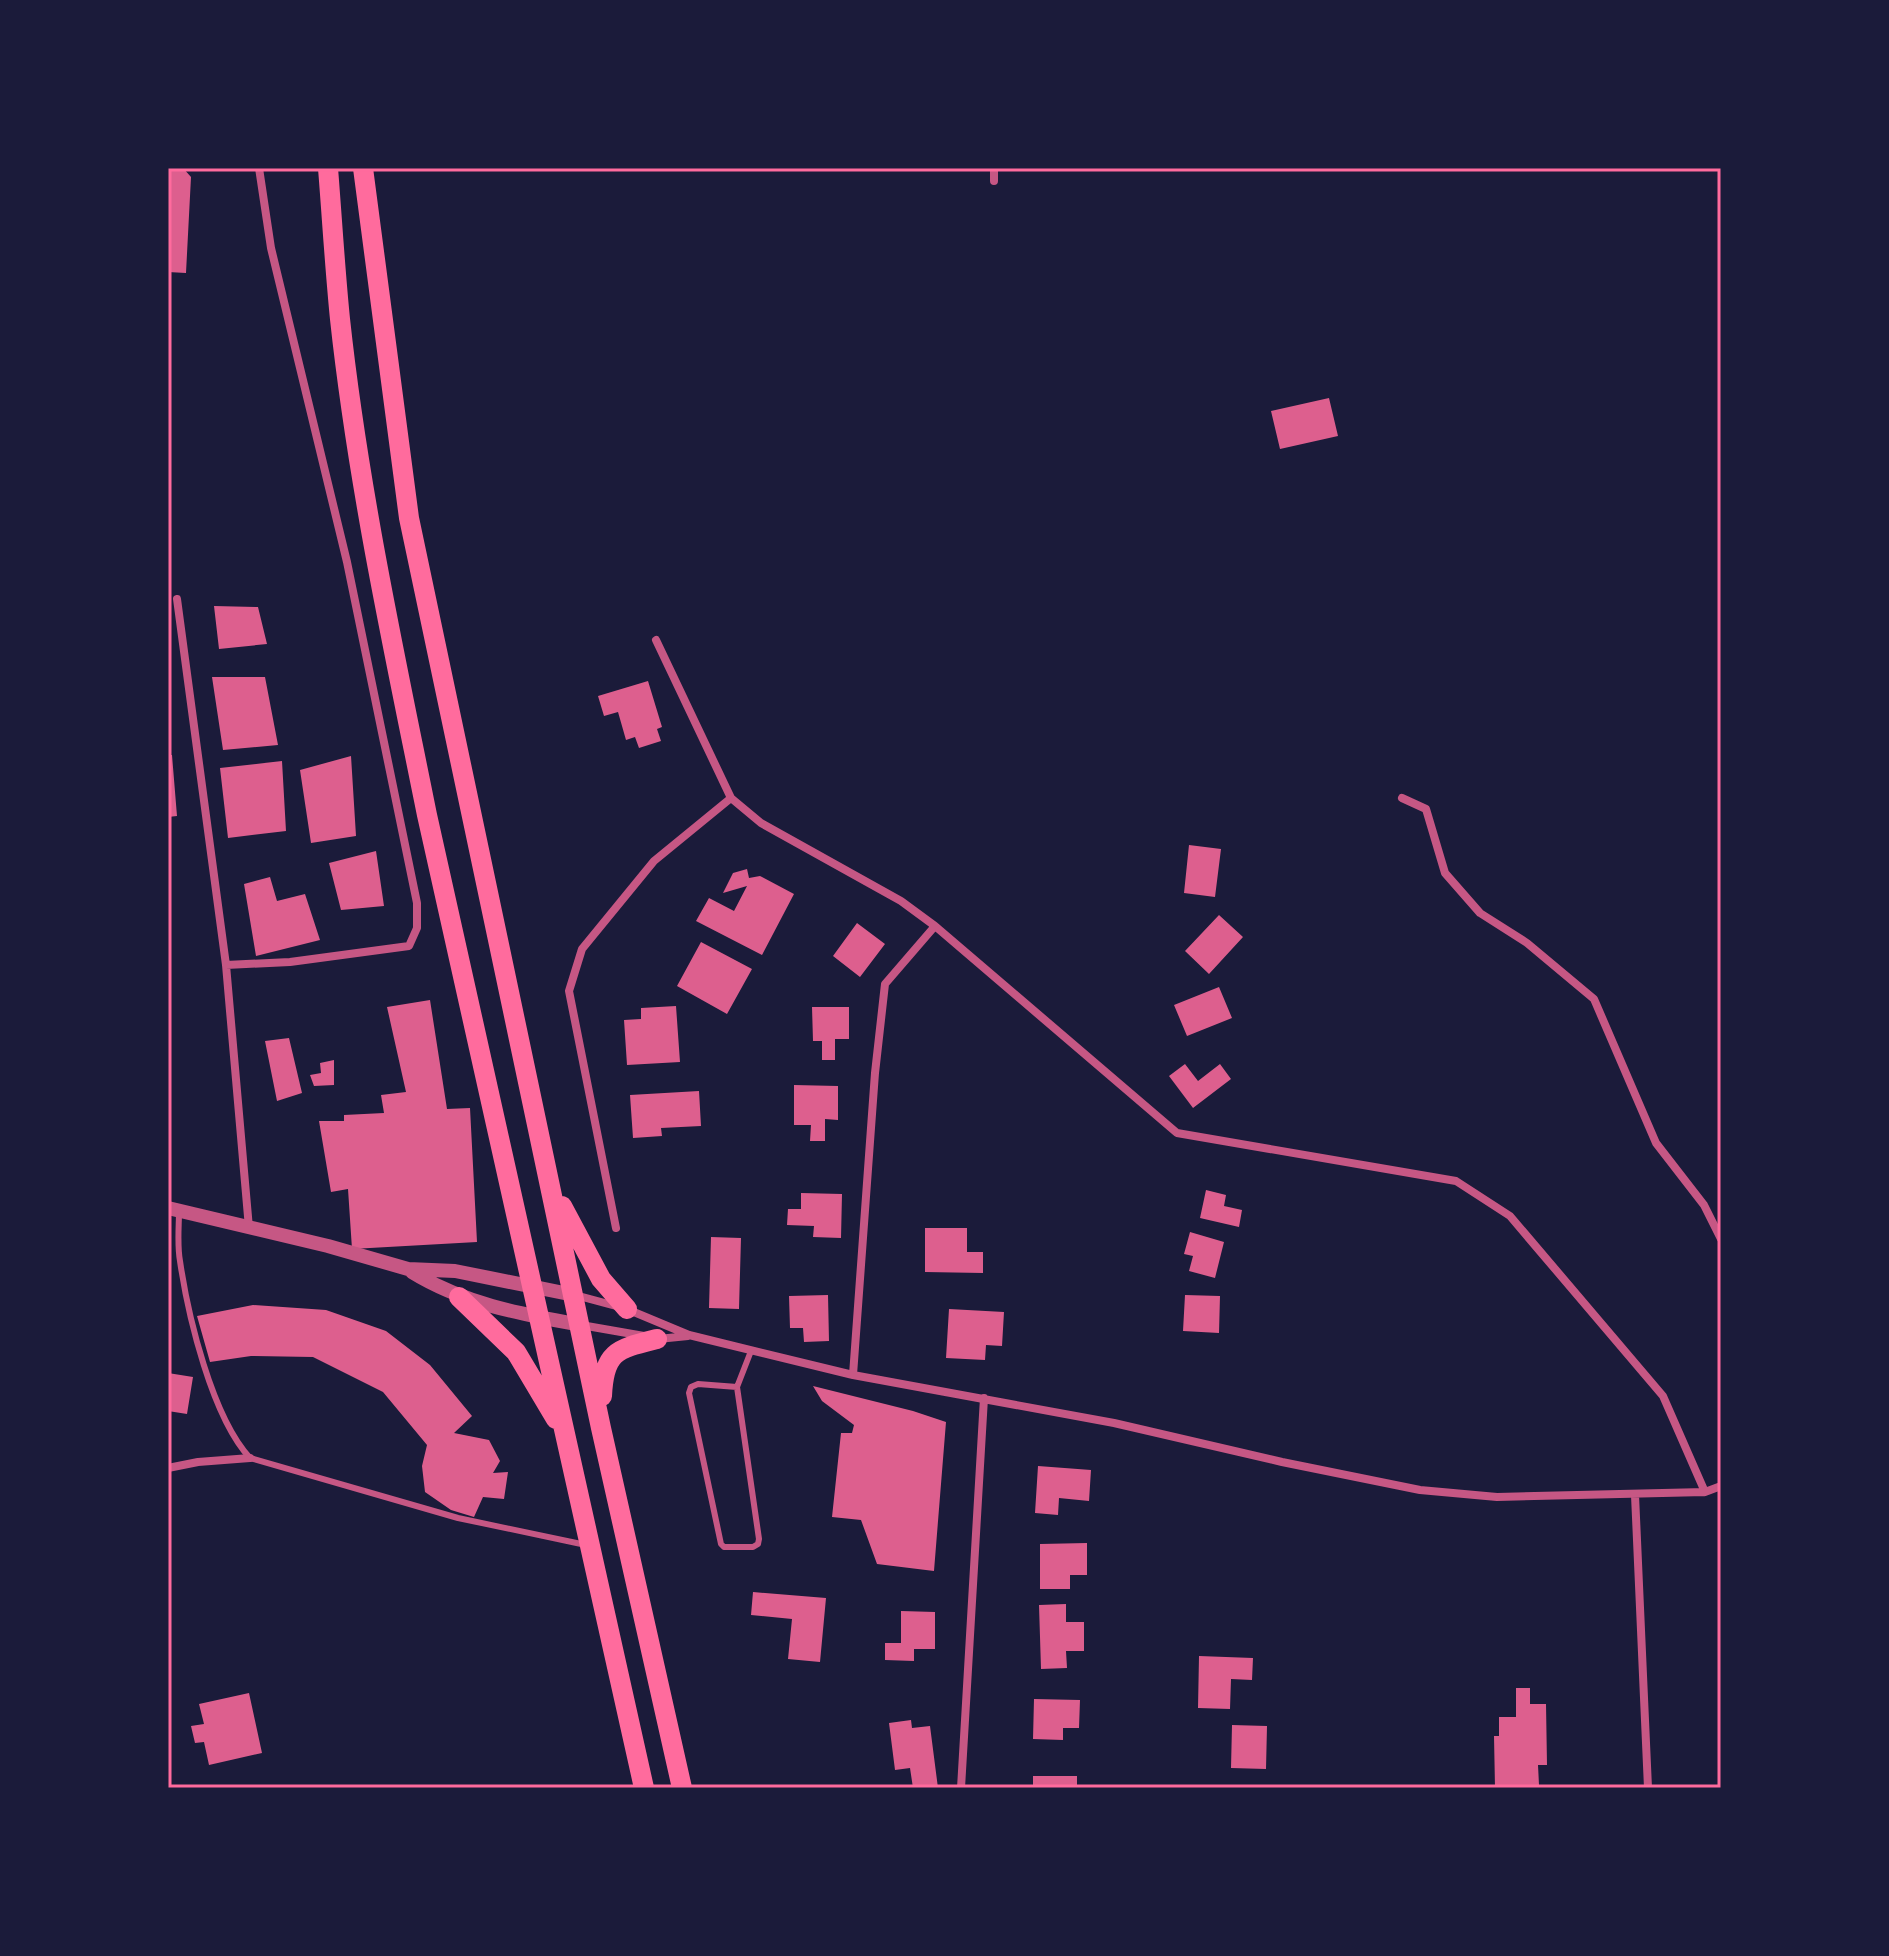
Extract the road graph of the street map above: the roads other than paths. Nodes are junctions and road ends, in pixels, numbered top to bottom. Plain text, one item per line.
1 (259, 168) edge
2 (328, 168) edge
3 (363, 168) edge
4 (994, 168) edge
5 (994, 181) dead end
6 (177, 599) dead end
7 (656, 640) dead end
8 (731, 798) junction
9 (1402, 798) dead end
10 (935, 926) junction
11 (226, 965) junction
12 (550, 1185) junction
13 (173, 1210) edge
14 (249, 1228) junction
15 (616, 1228) dead end
16 (1721, 1239) edge
17 (408, 1269) junction
18 (533, 1287) junction
19 (574, 1295) junction
20 (459, 1297) junction
21 (627, 1309) junction
22 (540, 1318) junction
23 (581, 1325) junction
24 (689, 1335) junction
25 (657, 1339) junction
26 (751, 1351) junction
27 (853, 1375) junction
28 (737, 1387) junction
29 (984, 1398) junction
30 (601, 1428) junction
31 (566, 1436) junction
32 (250, 1458) junction
33 (168, 1468) edge
34 (1721, 1486) edge
35 (1705, 1492) junction
36 (1635, 1495) junction
37 (590, 1546) junction
38 (644, 1788) edge
39 (682, 1788) edge
40 (961, 1788) edge
41 (1648, 1788) edge

1 - 11 street
2 - 18 highway
3 - 12 highway
4 - 5 street
6 - 11 street
7 - 8 street
8 - 10 street
8 - 15 street
9 - 16 street
10 - 27 street
10 - 35 street
11 - 14 street
12 - 19 highway
12 - 21 highway
13 - 14 street
13 - 32 lane
14 - 17 street
17 - 18 street
17 - 20 street
18 - 19 street
18 - 22 highway
19 - 21 street
19 - 23 highway
20 - 22 street
20 - 31 highway
21 - 24 street
22 - 23 street
22 - 31 highway
23 - 25 street
23 - 30 highway
24 - 25 street
24 - 26 street
25 - 30 highway
26 - 27 street
26 - 28 lane
27 - 29 street
28 - 28 lane
29 - 36 street
29 - 40 street
30 - 39 highway
31 - 37 highway
32 - 33 street
32 - 37 lane
34 - 35 street
35 - 36 street
36 - 41 street
37 - 38 highway

